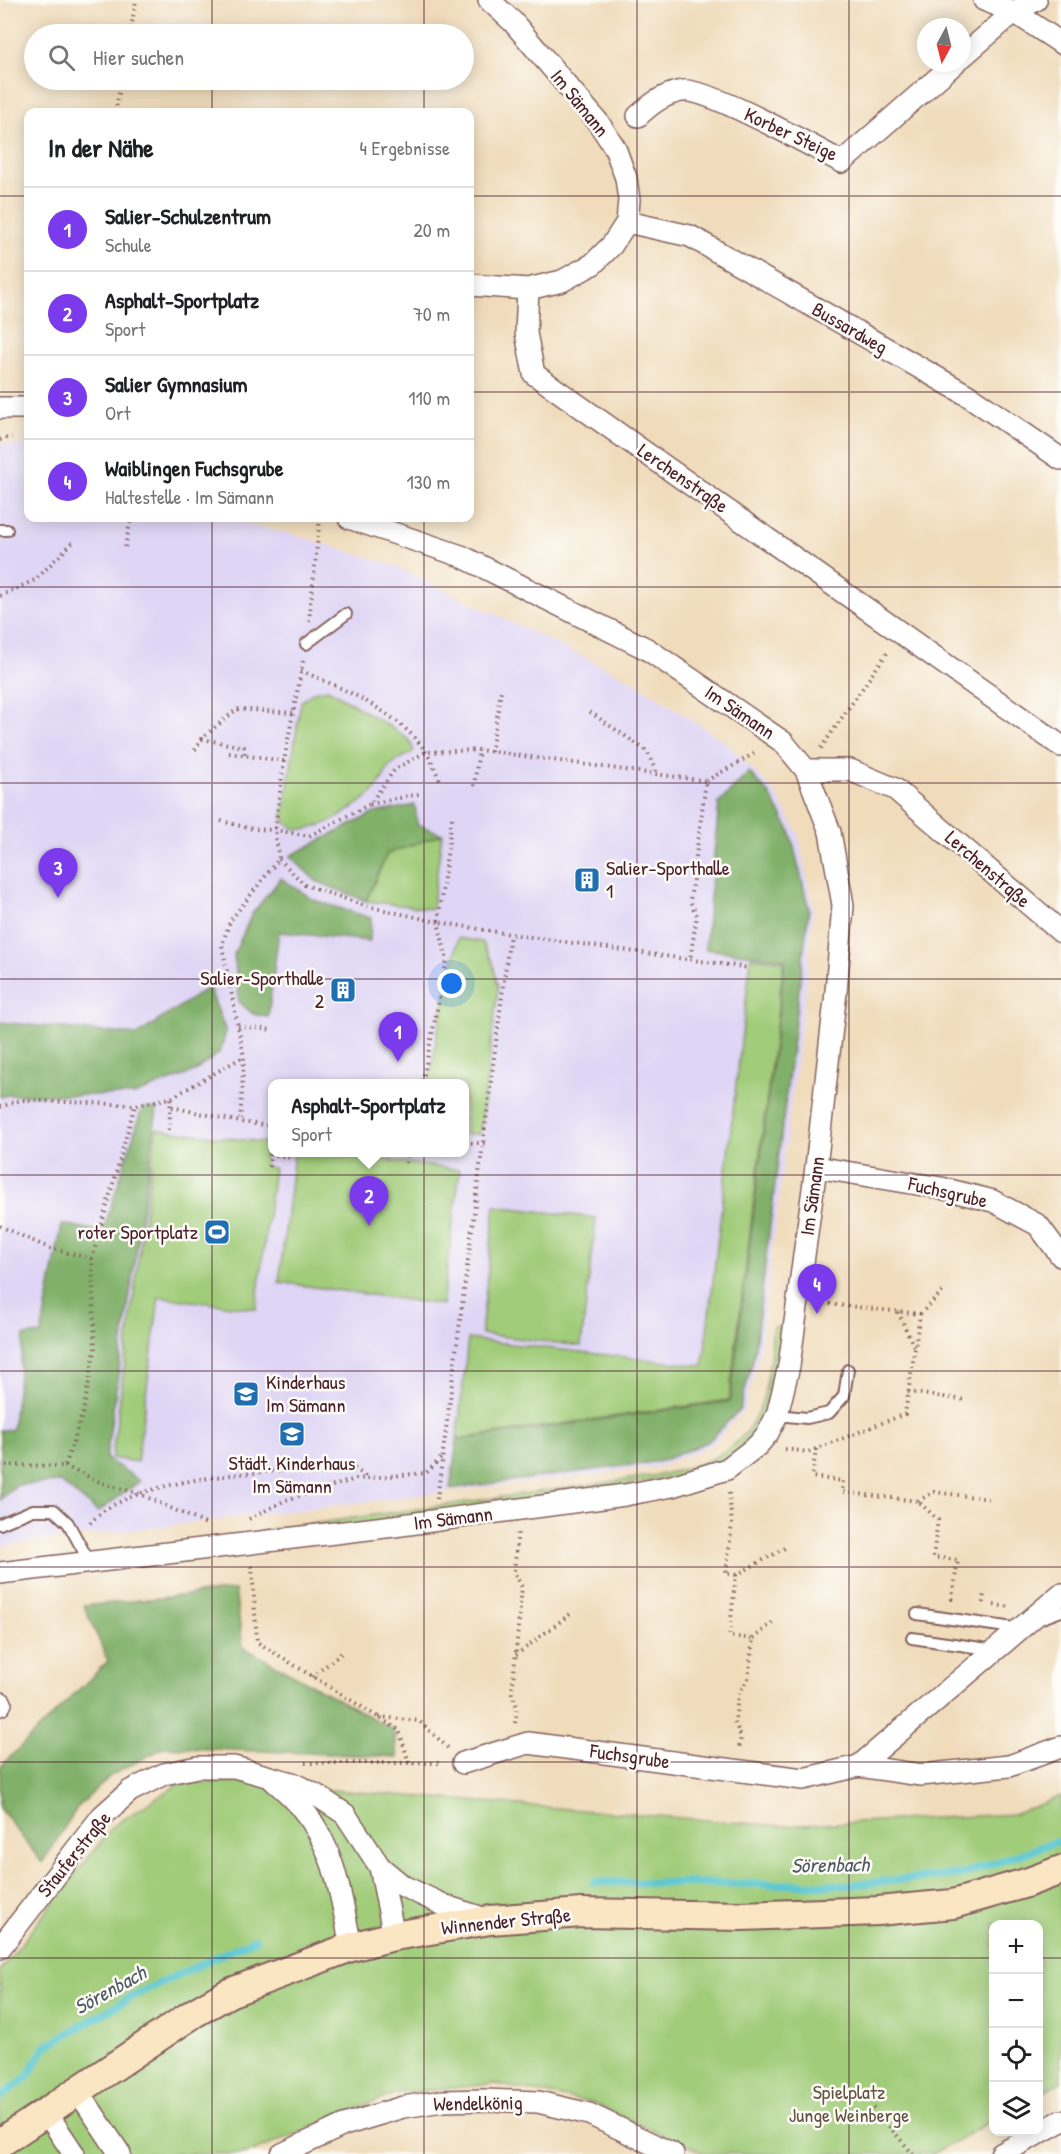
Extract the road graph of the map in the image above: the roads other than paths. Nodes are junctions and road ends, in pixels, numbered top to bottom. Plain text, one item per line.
1 (489, 0) edge
2 (984, 0) edge
3 (1036, 0) edge
4 (1014, 12) junction
5 (1061, 43) edge
6 (971, 49) edge
7 (945, 72) edge
8 (638, 116) dead end
9 (627, 222) junction
10 (474, 285) edge
11 (528, 289) junction
12 (0, 408) edge
13 (24, 408) edge
14 (1061, 459) edge
15 (361, 522) edge
16 (346, 615) dead end
17 (306, 644) road end
18 (1061, 746) edge
19 (806, 770) junction
20 (1061, 932) edge
21 (816, 1167) junction
22 (1061, 1256) edge
23 (848, 1370) dead end
24 (777, 1415) junction
25 (0, 1524) edge
26 (90, 1563) junction
27 (0, 1573) edge
28 (1061, 1594) edge
29 (917, 1614) dead end
30 (1037, 1619) edge
31 (912, 1638) dead end
32 (996, 1650) junction
33 (1061, 1747) edge
34 (463, 1763) road end
35 (859, 1766) junction
36 (268, 1775) junction
37 (380, 1867) junction
38 (1061, 1870) edge
39 (490, 1920) junction
40 (394, 1936) junction
41 (351, 1947) junction
42 (0, 1948) edge
43 (78, 2091) junction
44 (46, 2112) junction
45 (1061, 2121) edge
46 (0, 2143) edge
47 (74, 2154) edge
48 (120, 2154) edge
49 (282, 2154) edge
50 (673, 2154) edge
51 (1001, 2154) edge

1 - 9 street, Im Sämann
2 - 4 street
3 - 4 street
4 - 5 street
4 - 6 street
7 - 8 street, Korber Steige
9 - 11 street
9 - 14 street, Bussardweg
10 - 11 street
11 - 18 street, Lerchenstraße
12 - 13 street
15 - 19 street, Im Sämann
16 - 17 lane
19 - 20 street, Lerchenstraße
19 - 21 street, Im Sämann
21 - 22 street, Fuchsgrube
21 - 24 street, Im Sämann
23 - 24 lane
24 - 26 street, Im Sämann
25 - 26 lane
26 - 27 street, Im Sämann
28 - 30 street, Fuchsgrube
29 - 30 lane
30 - 32 street, Fuchsgrube
31 - 32 lane
32 - 35 street, Fuchsgrube
33 - 35 street, Fuchsgrube
34 - 35 street, Fuchsgrube
36 - 37 street, Stauferstraße
36 - 41 street
36 - 42 street, Stauferstraße
37 - 39 street, Stauferstraße
37 - 40 street, Stauferstraße
38 - 39 street, Winnender Straße
39 - 40 street, Winnender Straße
40 - 41 street, Winnender Straße
41 - 43 street, Winnender Straße
43 - 44 street, Winnender Straße
43 - 48 street
44 - 46 street, Winnender Straße
44 - 47 street
45 - 51 street
49 - 50 street, Wendelkönig

